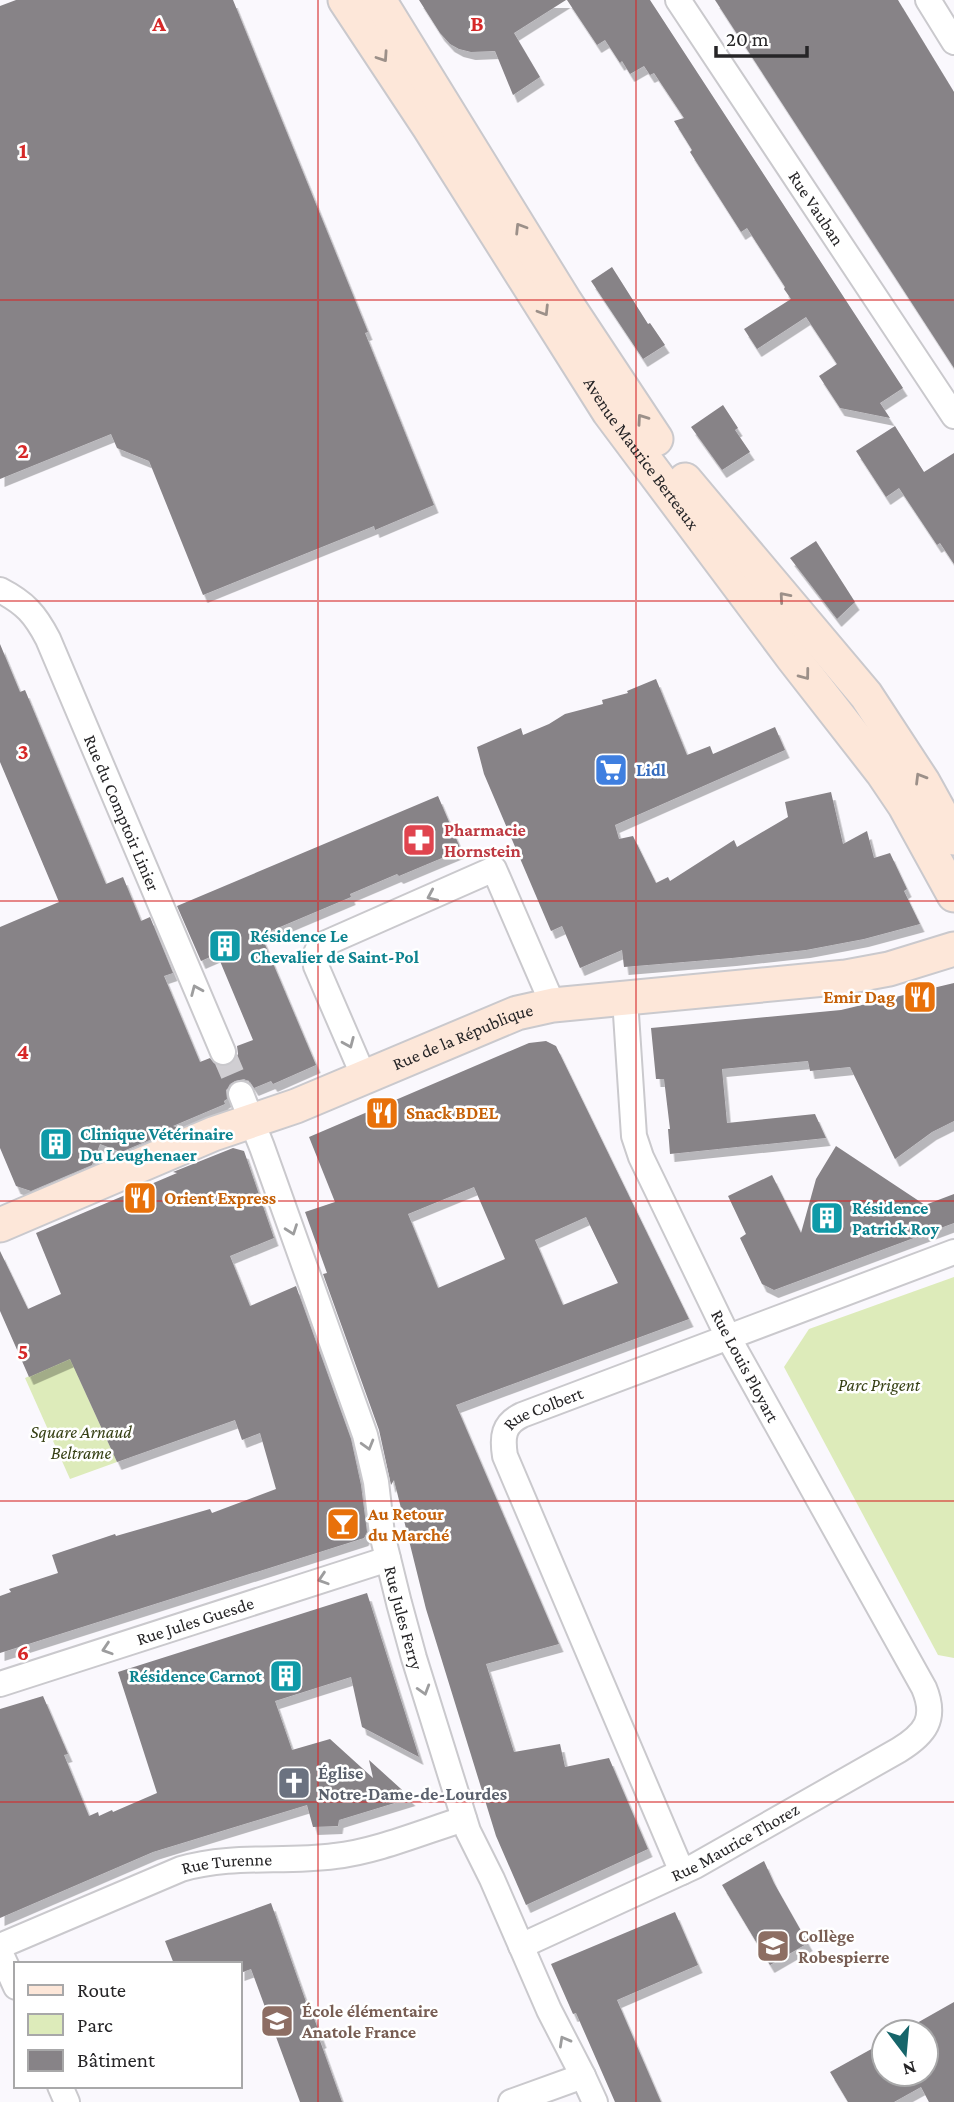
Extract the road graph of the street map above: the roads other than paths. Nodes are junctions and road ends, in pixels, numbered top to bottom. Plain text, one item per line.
1 (345, 0) edge
2 (379, 0) edge
3 (678, 0) edge
4 (928, 0) edge
5 (954, 42) edge
6 (954, 416) edge
7 (0, 590) edge
8 (954, 838) edge
9 (954, 895) edge
10 (954, 949) edge
11 (625, 999) junction
12 (553, 1005) junction
13 (223, 1052) tunnel mouth
14 (364, 1077) junction
15 (246, 1107) junction
16 (2, 1217) edge
17 (954, 1252) edge
18 (729, 1337) junction
19 (388, 1559) junction
20 (0, 1684) edge
21 (930, 1712) joint
22 (464, 1819) junction
23 (682, 1872) junction
24 (0, 1946) edge
25 (521, 1946) junction
26 (0, 1952) edge
27 (14, 1983) edge
28 (583, 2076) junction
29 (511, 2102) edge
30 (595, 2102) edge

1 -> 9 street, Avenue Maurice Berteaux
8 -> 2 street, Avenue Maurice Berteaux
3 - 6 street, Rue Vauban
4 - 5 street
13 -> 7 street, Rue du Comptoir Linier
10 - 11 street, Rue de la République
11 - 12 street, Rue de la République
11 - 18 street, Rue Louis Ployart
12 - 14 street, Rue de la République
12 -> 14 street
14 - 15 street, Rue de la République
15 - 16 street, Rue de la République
15 -> 19 street, Rue Jules Ferry
17 - 18 street, Rue Colbert
18 - 21 street, Rue Louis Ployart
18 - 23 street, Rue Colbert
19 -> 20 street, Rue Jules Guesde
19 -> 22 street, Rue Jules Ferry
21 - 23 street, Rue Maurice Thorez
22 - 24 street, Rue Turenne
22 - 25 street, Rue Jules Ferry
23 - 25 street, Rue Maurice Thorez
28 -> 25 street, Rue Jules Ferry
26 - 27 street
28 - 29 street
28 - 30 street, Rue Jules Ferry

